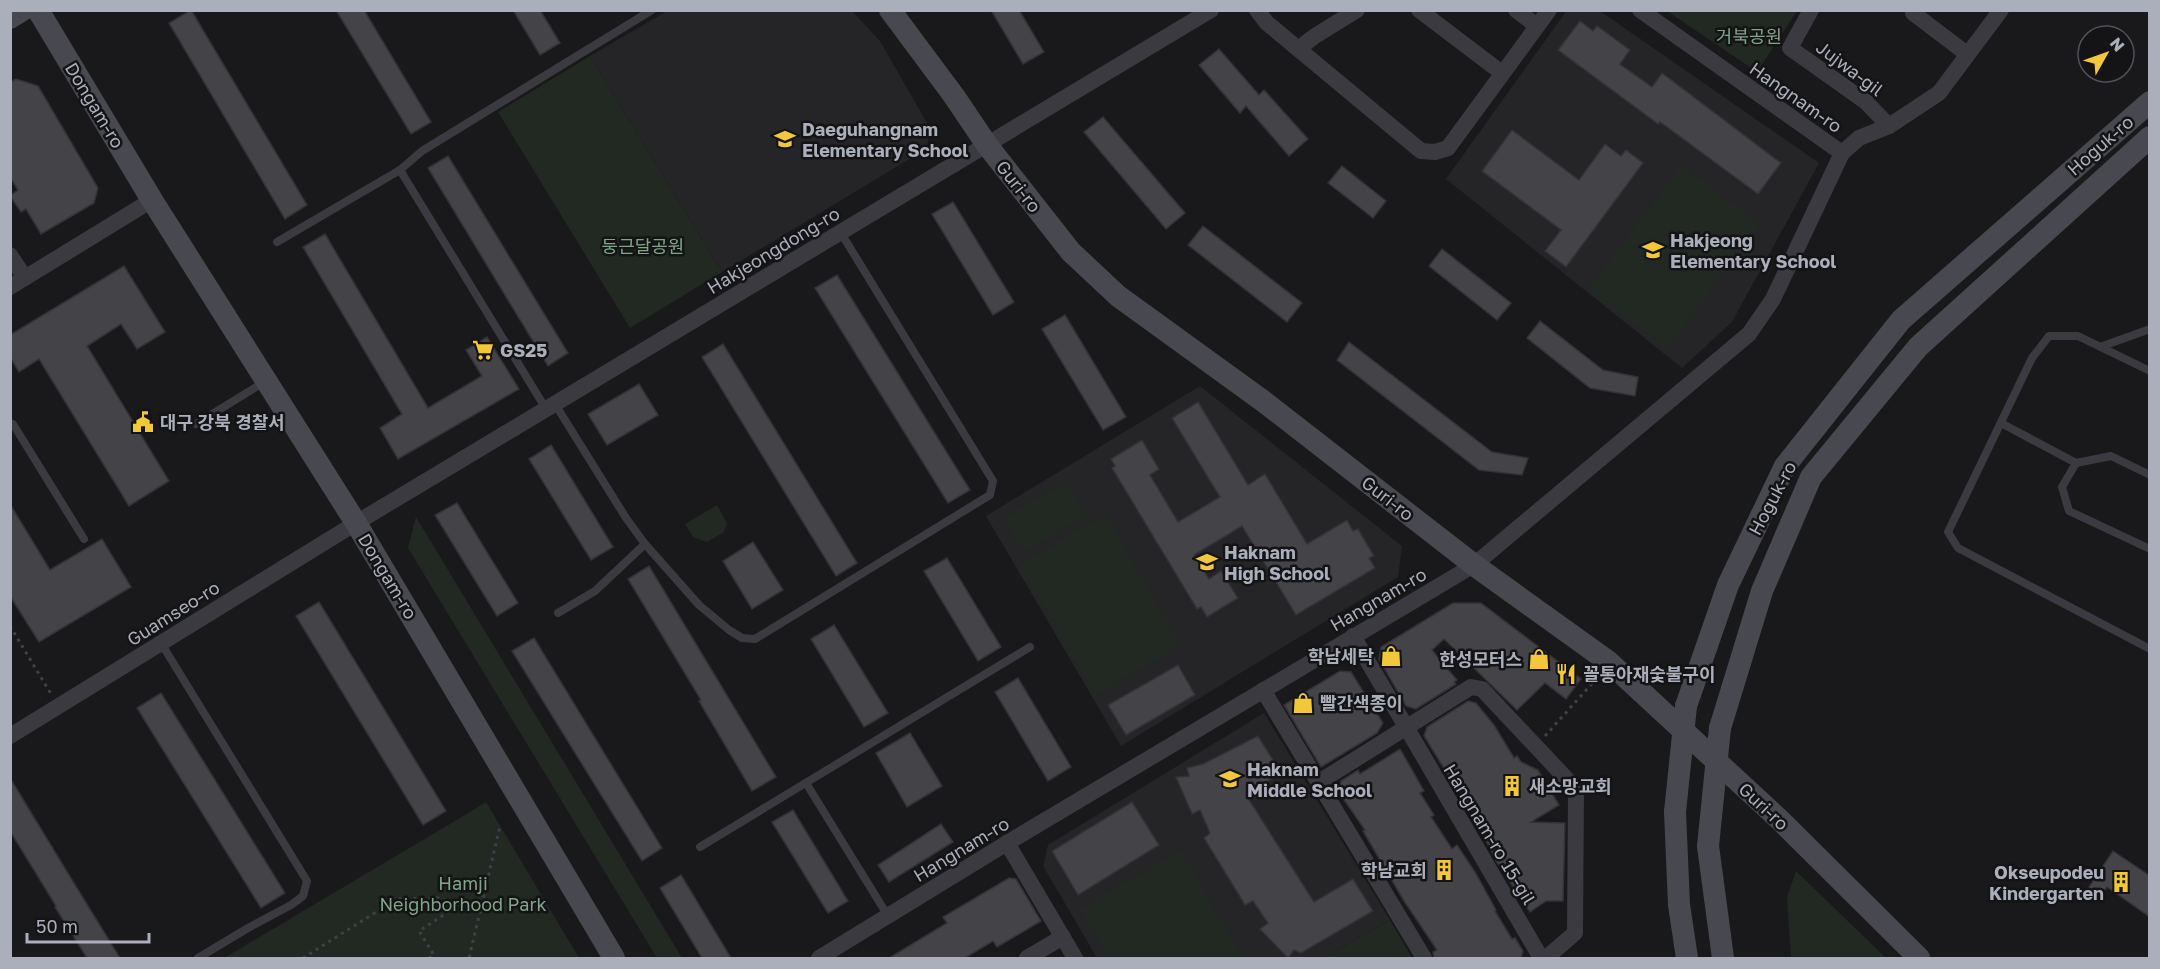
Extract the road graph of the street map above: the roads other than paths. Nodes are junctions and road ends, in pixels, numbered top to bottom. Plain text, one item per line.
1 (23, 10) edge
2 (38, 10) edge
3 (652, 10) edge
4 (890, 10) edge
5 (1211, 10) edge
6 (1257, 10) edge
7 (1357, 10) edge
8 (1419, 10) edge
9 (1516, 10) edge
10 (1549, 10) edge
11 (1640, 10) edge
12 (1811, 10) edge
13 (1915, 10) edge
14 (2001, 10) edge
15 (10, 18) edge
16 (1537, 26) junction
17 (1298, 50) junction
18 (1966, 54) junction
19 (1502, 73) junction
20 (2150, 102) edge
21 (1889, 126) junction
22 (2150, 137) edge
23 (987, 145) junction
24 (1842, 153) junction
25 (400, 170) junction
26 (152, 200) junction
27 (841, 233) junction
28 (277, 242) dead end
29 (10, 255) edge
30 (18, 283) edge
31 (2150, 329) edge
32 (2100, 347) junction
33 (2150, 371) edge
34 (266, 380) junction
35 (550, 406) junction
36 (10, 423) edge
37 (2001, 423) junction
38 (196, 424) dead end
39 (2076, 464) junction
40 (2150, 475) edge
41 (356, 523) junction
42 (84, 539) dead end
43 (645, 544) junction
44 (2150, 549) edge
45 (1474, 565) junction
46 (558, 613) dead end
47 (1353, 636) junction
48 (161, 643) junction
49 (1030, 646) dead end
50 (2150, 649) edge
51 (1263, 690) junction
52 (1405, 729) junction
53 (10, 736) edge
54 (1319, 782) junction
55 (806, 783) junction
56 (1007, 843) junction
57 (700, 847) dead end
58 (1679, 905) junction
59 (888, 916) junction
60 (1063, 937) junction
61 (198, 958) edge
62 (614, 958) edge
63 (819, 958) edge
64 (1027, 958) edge
65 (1075, 958) edge
66 (1424, 958) edge
67 (1541, 958) edge
68 (1546, 958) edge
69 (1681, 958) edge
70 (1688, 958) edge
71 (1723, 958) edge
72 (1919, 958) edge

1 - 15 main road
2 - 26 main road, Dongam-ro
3 - 25 lane
4 - 23 main road, Guri-ro
5 - 23 street, Hakjeongdong-ro
6 - 17 street
7 - 17 street
8 - 19 street
9 - 16 street
10 - 16 street
11 - 24 street, Hangnam-ro
12 - 21 street, Jujwa-gil
13 - 18 street
14 - 18 street, Hangnam-ro
16 - 19 street
17 - 19 street
18 - 21 street, Hangnam-ro
20 - 58 main road, Hoguk-ro, bridge
21 - 24 street, Hangnam-ro
22 - 71 main road, Hoguk-ro, bridge
23 - 27 street, Hakjeongdong-ro
23 - 45 main road, Guri-ro
24 - 45 street, Hangnam-ro
25 - 28 lane
25 - 35 lane
26 - 30 street
26 - 34 main road, Dongam-ro
27 - 35 street, Hakjeongdong-ro
27 - 43 lane
29 - 30 street
31 - 32 lane
32 - 33 lane
32 - 37 lane
34 - 38 lane
34 - 41 main road, Dongam-ro
35 - 41 street, Hakjeongdong-ro
35 - 43 lane
36 - 42 lane
37 - 39 lane
37 - 50 lane
39 - 40 lane
39 - 44 lane
41 - 48 street, Guamseo-ro
41 - 62 main road, Dongam-ro
43 - 46 lane
45 - 47 street, Hangnam-ro
45 - 72 main road, Guri-ro
47 - 51 street, Hangnam-ro
47 - 52 street, Hangnam-ro 15-gil
48 - 53 street, Guamseo-ro
48 - 61 lane
49 - 55 lane
51 - 54 street
51 - 56 street, Hangnam-ro
52 - 54 street
52 - 67 street, Hangnam-ro 15-gil
52 - 68 street
54 - 66 street
55 - 57 lane
55 - 59 lane
56 - 59 street, Hangnam-ro
56 - 60 street
58 - 69 main road
58 - 70 main road, Hoguk-ro
59 - 63 street, Hangnam-ro
60 - 64 street
60 - 65 street

